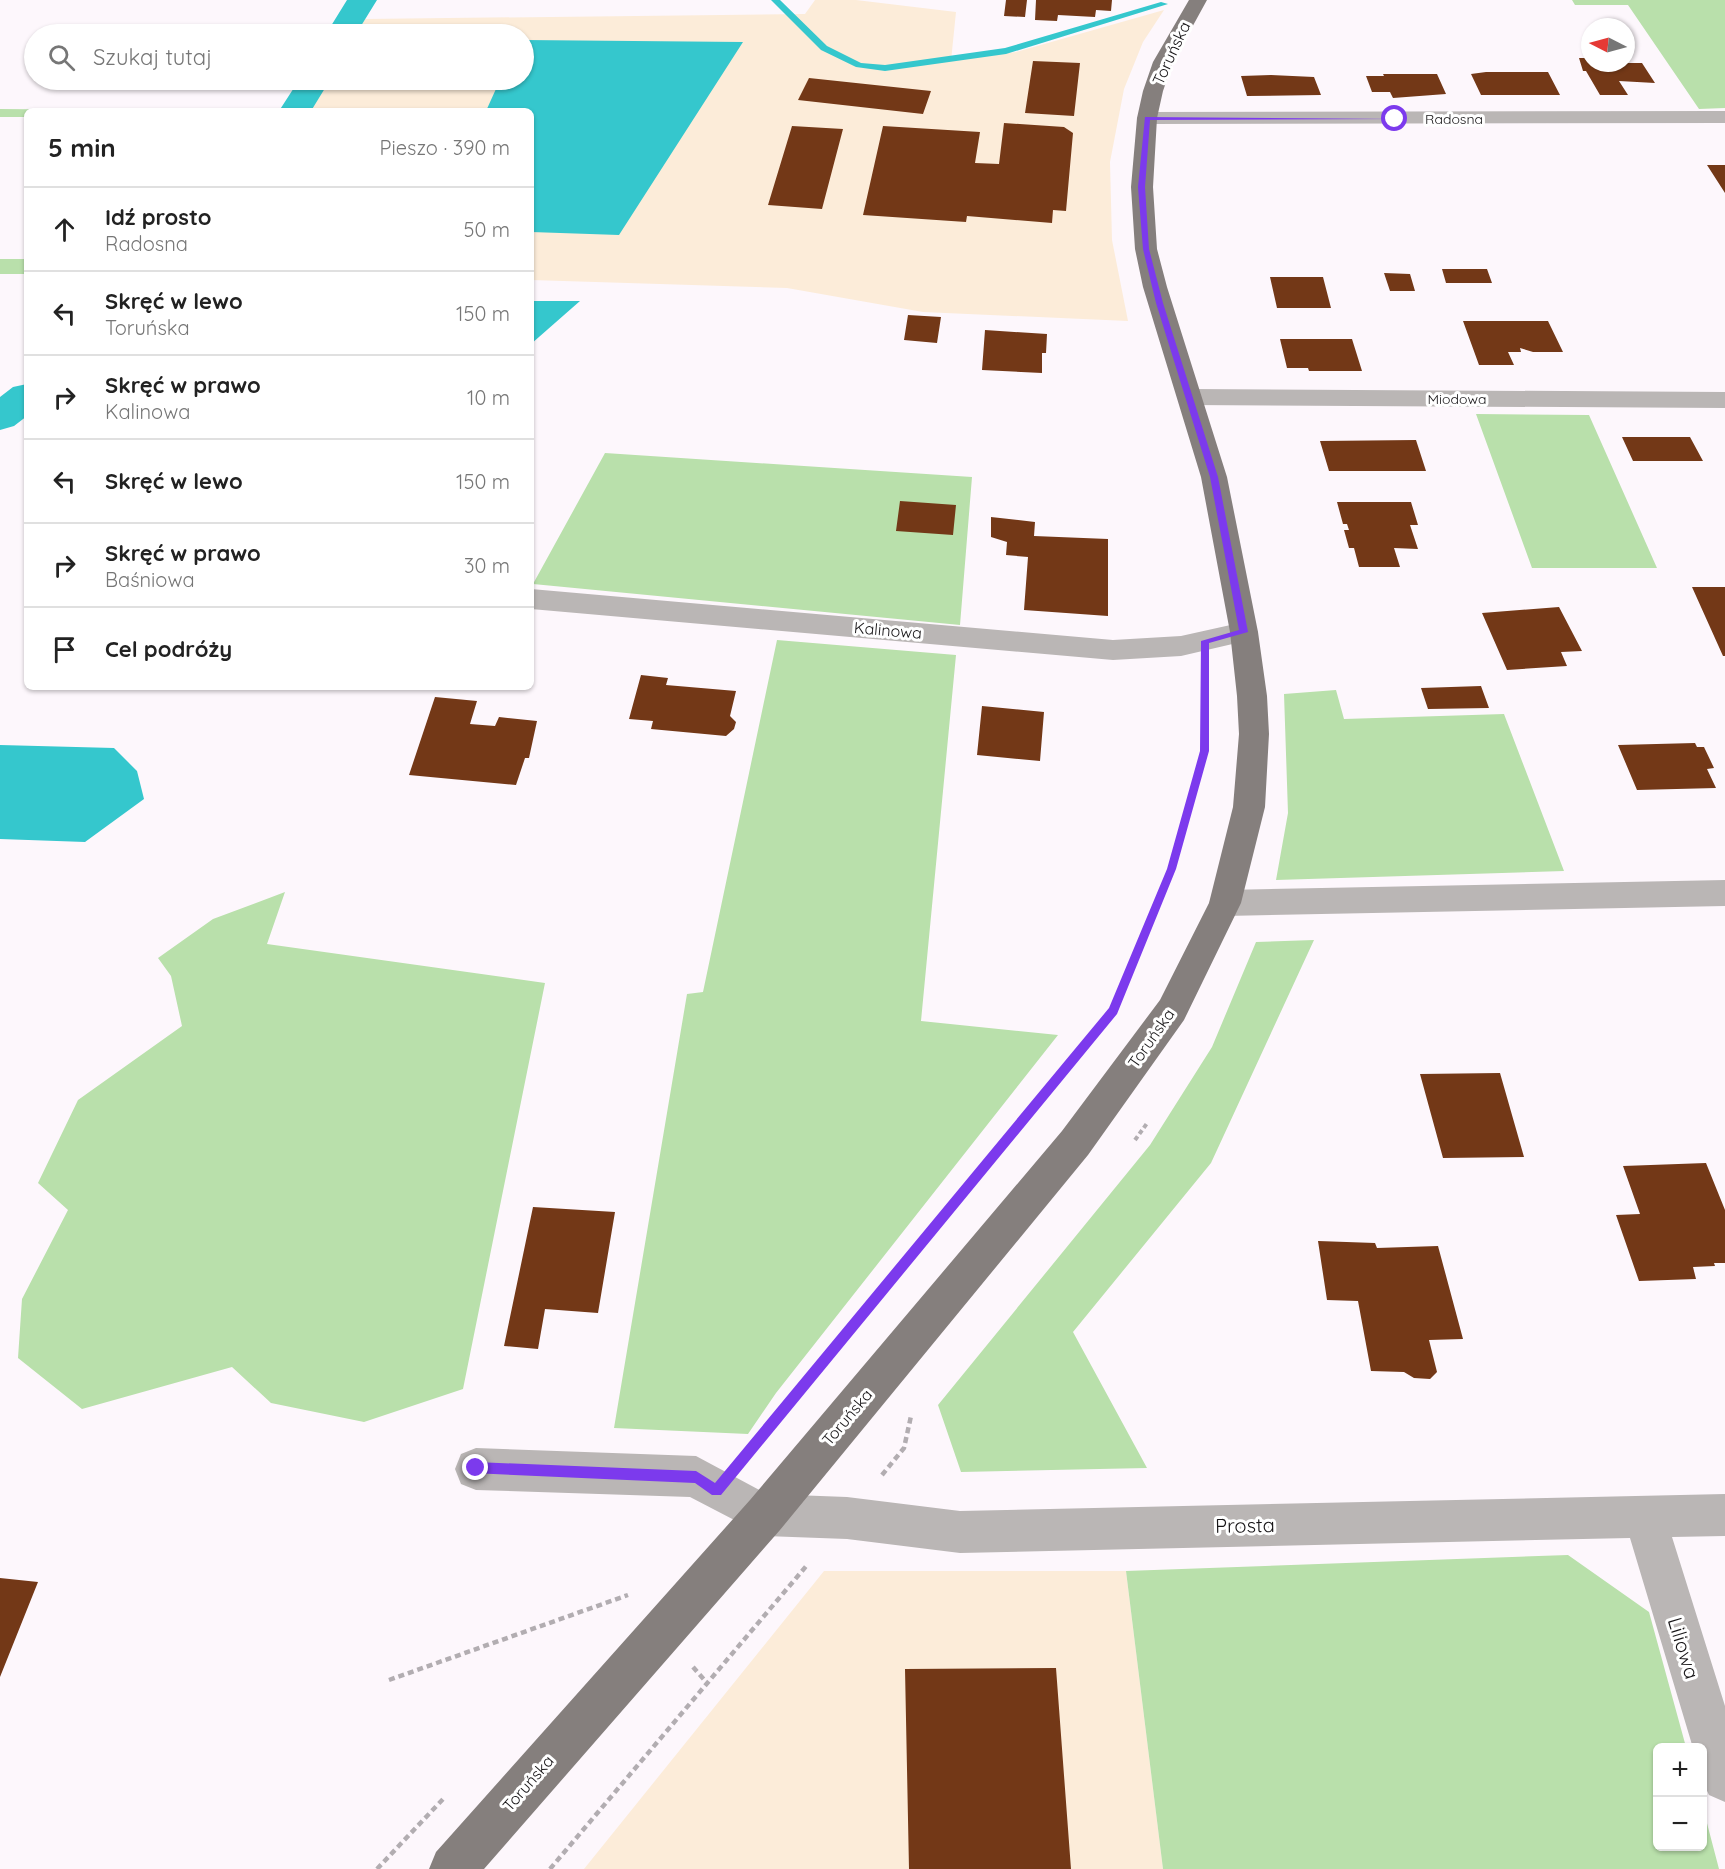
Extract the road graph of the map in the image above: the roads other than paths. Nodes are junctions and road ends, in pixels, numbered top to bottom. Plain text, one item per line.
1 (1198, 0) edge
2 (1725, 117) edge
3 (1147, 118) junction
4 (1190, 397) junction
5 (1725, 400) edge
6 (534, 599) edge
7 (1244, 632) junction
8 (1725, 893) edge
9 (1225, 903) junction
10 (476, 1468) dead end
11 (765, 1515) junction
12 (1725, 1515) edge
13 (1644, 1516) junction
14 (1725, 1779) edge
15 (453, 1869) edge

1 - 3 main road, Toruńska
2 - 3 street, Radosna
3 - 4 main road, Toruńska
4 - 5 street, Miodowa
4 - 7 main road, Toruńska
6 - 7 street, Kalinowa
7 - 9 main road, Toruńska
8 - 9 street
9 - 11 main road, Toruńska
10 - 11 street
11 - 13 street, Prosta
11 - 15 main road, Toruńska
12 - 13 street, Prosta
13 - 14 street, Liliowa

